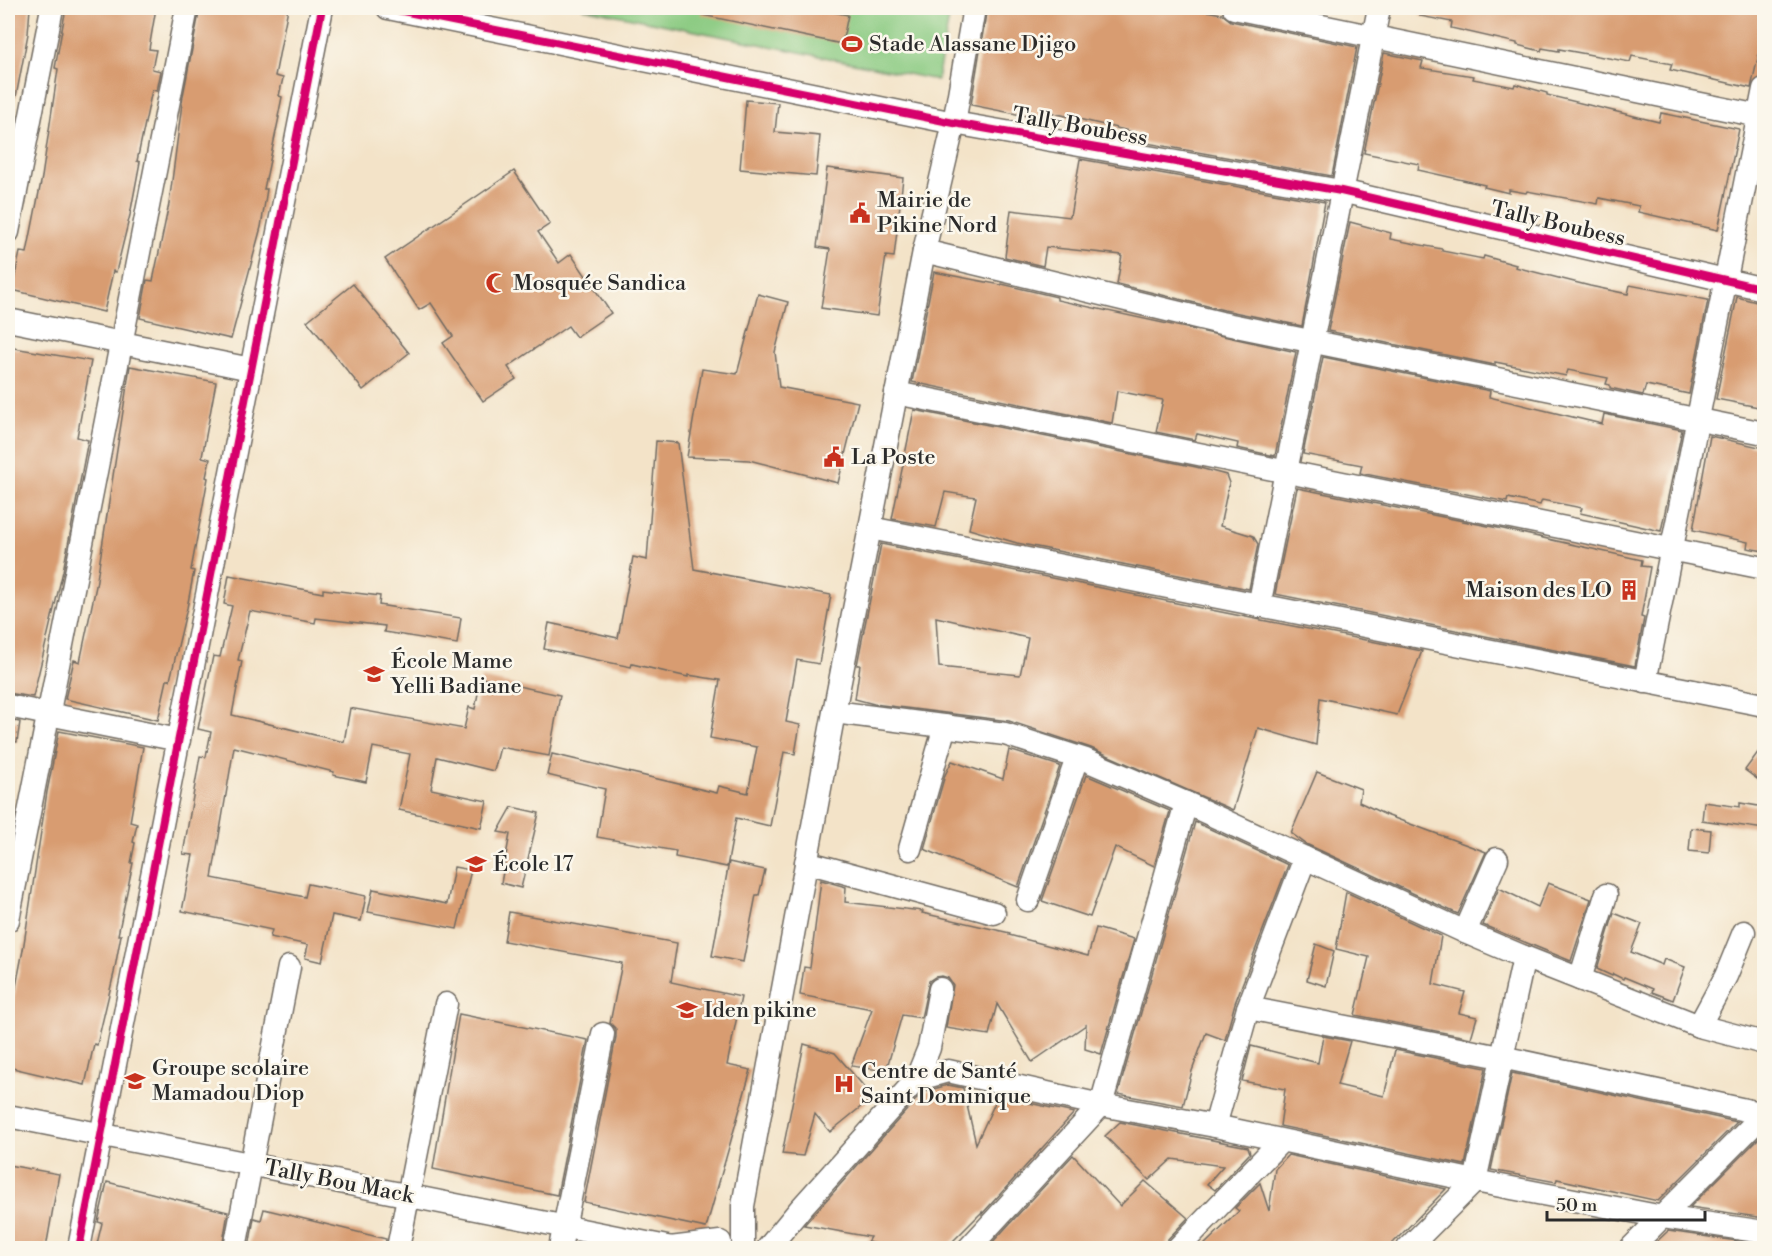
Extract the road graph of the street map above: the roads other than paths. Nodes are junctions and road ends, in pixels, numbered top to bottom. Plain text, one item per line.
1 (52, 8) edge
2 (187, 8) edge
3 (322, 8) edge
4 (388, 8) edge
5 (974, 8) edge
6 (1234, 8) edge
7 (1379, 8) edge
8 (419, 11) edge
9 (1373, 36) junction
10 (1764, 89) edge
11 (1762, 116) edge
12 (954, 123) junction
13 (1341, 192) junction
14 (8, 232) edge
15 (924, 251) junction
16 (1725, 281) junction
17 (1764, 289) edge
18 (8, 320) edge
19 (1312, 342) junction
20 (122, 343) junction
21 (251, 369) junction
22 (896, 393) junction
23 (1698, 420) junction
24 (1764, 433) edge
25 (1286, 471) junction
26 (870, 528) junction
27 (1672, 549) junction
28 (1764, 568) edge
29 (1259, 606) junction
30 (1645, 682) junction
31 (1764, 705) edge
32 (8, 706) edge
33 (834, 712) junction
34 (49, 715) junction
35 (945, 726) junction
36 (179, 740) junction
37 (1077, 758) junction
38 (1186, 803) junction
39 (910, 849) dead end
40 (1305, 858) junction
41 (1497, 859) dead end
42 (806, 862) junction
43 (1606, 895) dead end
44 (1028, 900) dead end
45 (994, 913) dead end
46 (8, 920) edge
47 (1465, 932) junction
48 (1744, 932) dead end
49 (1524, 957) junction
50 (289, 967) dead end
51 (1580, 979) junction
52 (940, 989) dead end
53 (446, 1004) dead end
54 (1248, 1008) junction
55 (1699, 1026) junction
56 (603, 1034) dead end
57 (1764, 1042) edge
58 (1501, 1057) junction
59 (916, 1080) junction
60 (1101, 1105) junction
61 (1764, 1114) edge
62 (8, 1116) edge
63 (1215, 1126) junction
64 (102, 1135) junction
65 (1281, 1141) junction
66 (252, 1165) junction
67 (1475, 1181) junction
68 (408, 1196) junction
69 (1663, 1216) junction
70 (1764, 1232) edge
71 (562, 1238) edge
72 (740, 1246) edge
73 (79, 1248) edge
74 (236, 1248) edge
75 (398, 1248) edge
76 (671, 1248) edge
77 (969, 1248) edge
78 (1178, 1248) edge
79 (1408, 1248) edge
80 (1631, 1248) edge

1 - 14 street
2 - 20 street
3 - 21 street
4 - 8 street, Tally Boubess
5 - 12 street
6 - 9 street
7 - 9 street
8 - 12 street, Tally Boubess
9 - 11 street
9 - 13 street
10 - 11 street
11 - 16 street
12 - 13 street, Tally Boubess
12 - 15 street
13 - 16 street, Tally Boubess
13 - 19 street
15 - 19 street
15 - 22 street
16 - 17 street, Tally Boubess
16 - 23 street
18 - 20 street
19 - 23 street
19 - 25 street
20 - 21 street
20 - 34 street
21 - 36 street
22 - 25 street
22 - 26 street
23 - 24 street
23 - 27 street
25 - 27 street
25 - 29 street
26 - 29 street
26 - 33 street
27 - 28 street
27 - 30 street
29 - 30 street
30 - 31 street
32 - 34 street
33 - 35 street
33 - 42 street
34 - 36 street
34 - 46 street
35 - 37 street
35 - 39 street
36 - 64 street
37 - 38 street
37 - 44 street
38 - 40 street
38 - 60 street
40 - 47 street
40 - 54 street
41 - 47 street
42 - 45 street
42 - 72 street
43 - 51 street
47 - 49 street
48 - 55 street
49 - 51 street
49 - 58 street
50 - 66 street
51 - 55 street
52 - 59 street
53 - 68 street
54 - 58 street
54 - 63 street
55 - 57 street
56 - 71 street
58 - 61 street
58 - 67 street
59 - 60 street
59 - 72 street
60 - 63 street
60 - 77 street
61 - 69 street
62 - 64 street, Tally Bou Mack
63 - 65 street
64 - 66 street, Tally Bou Mack
64 - 73 street
65 - 67 street
65 - 78 street
66 - 68 street, Tally Bou Mack
66 - 74 street
67 - 69 street
67 - 79 street
68 - 71 street, Tally Bou Mack
68 - 75 street
69 - 70 street
69 - 80 street
71 - 76 street, Tally Bou Mack
72 - 76 street, Tally Bou Mack

